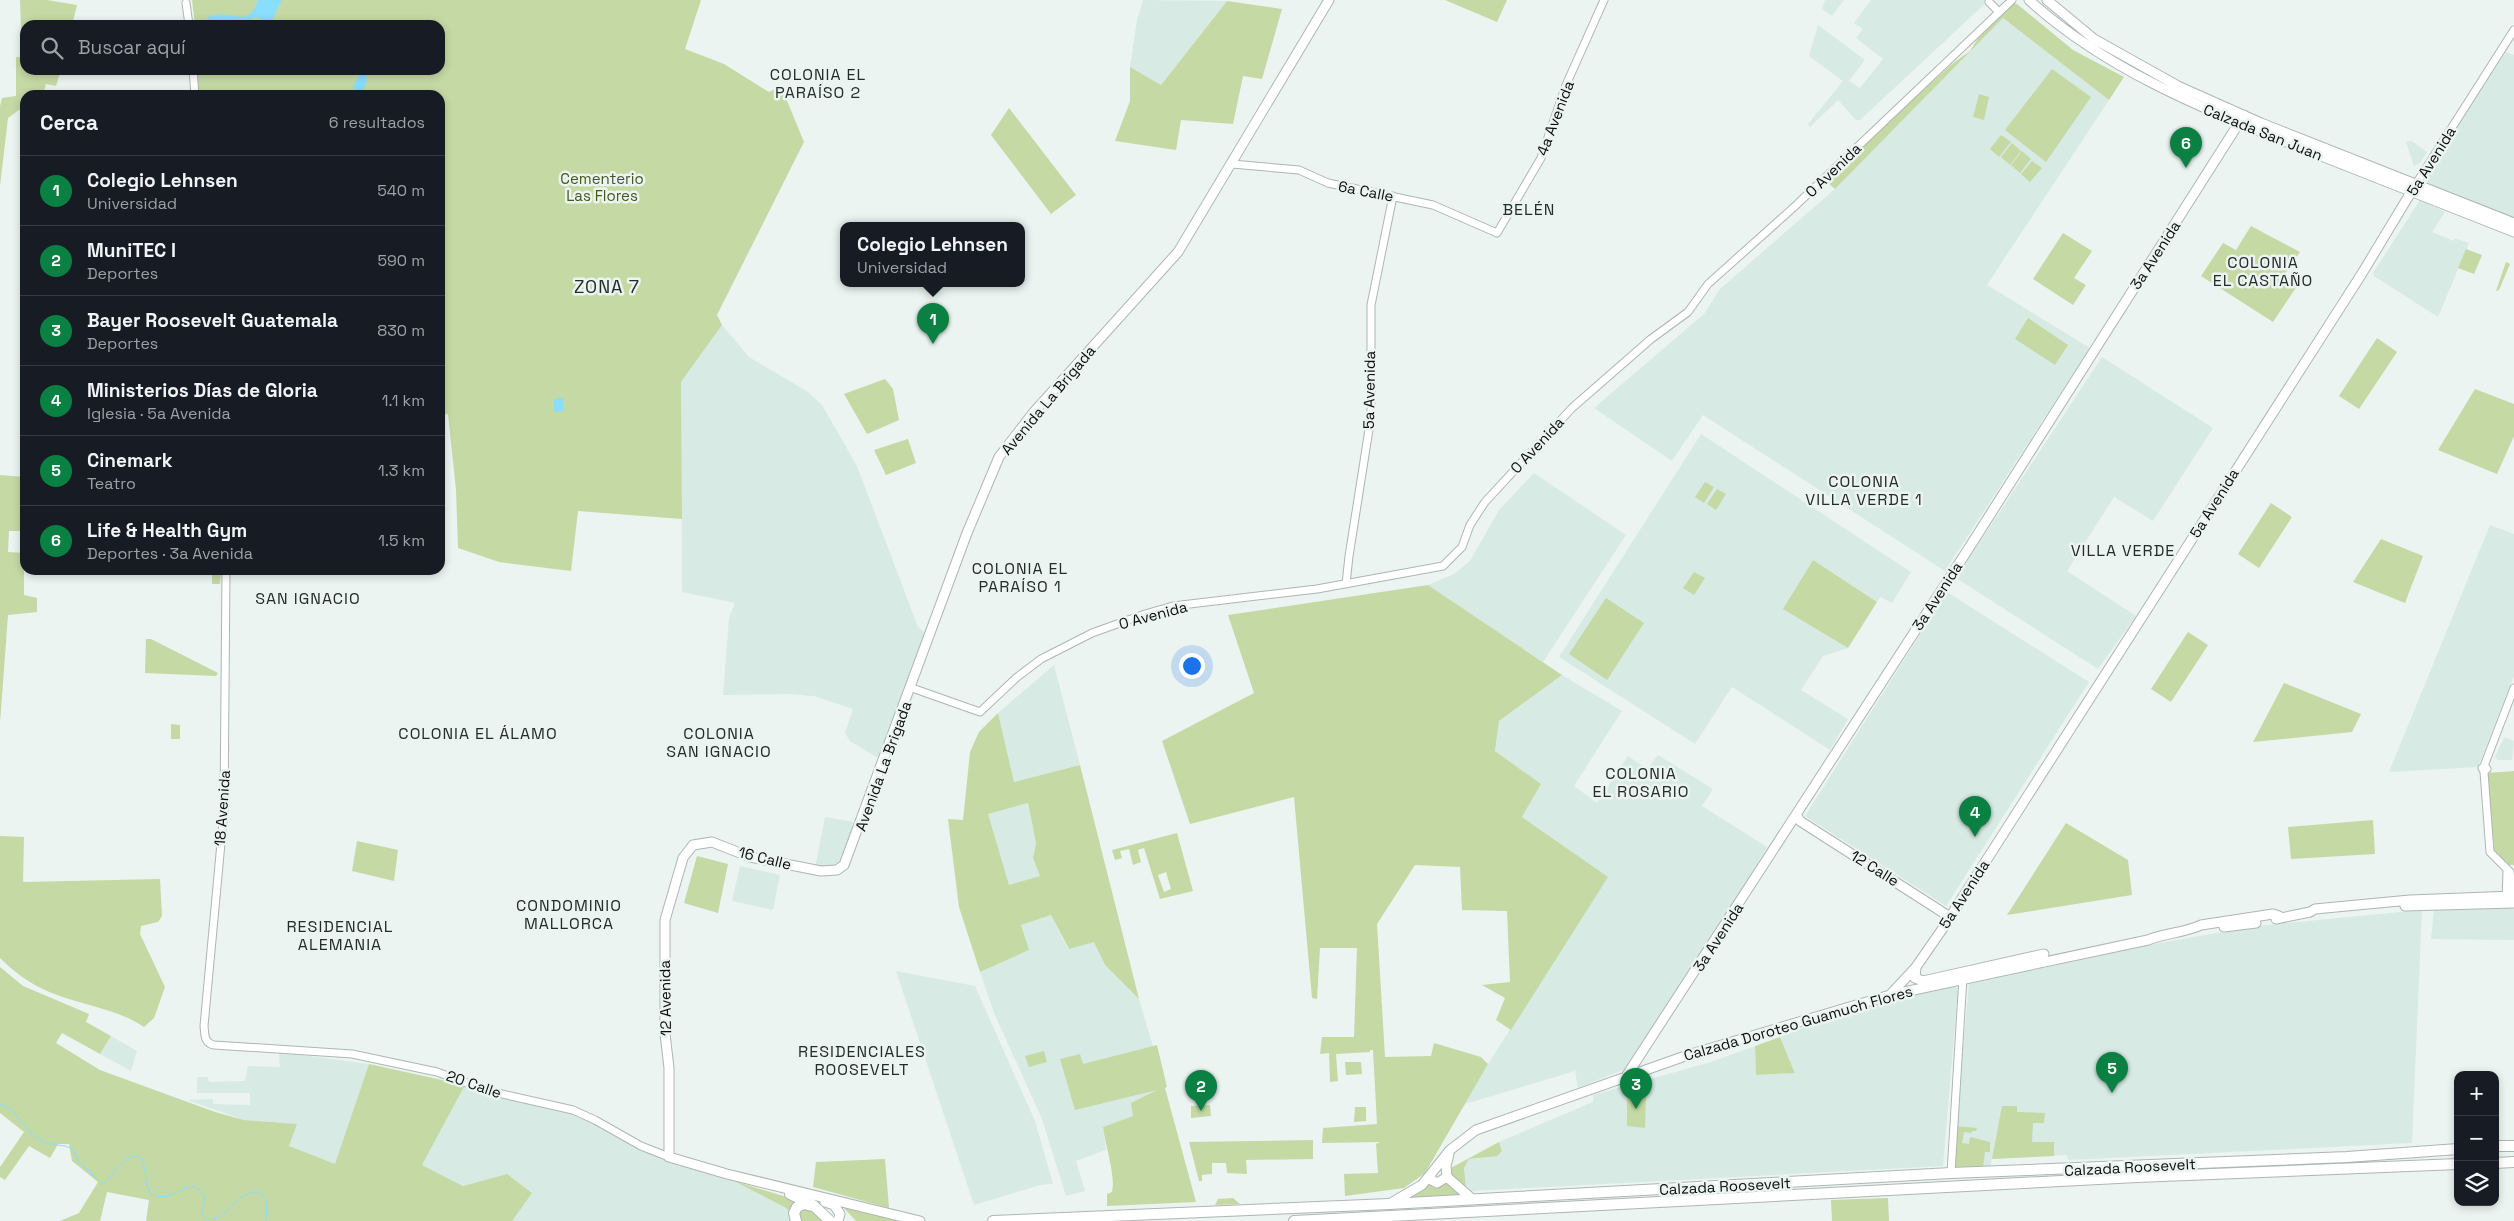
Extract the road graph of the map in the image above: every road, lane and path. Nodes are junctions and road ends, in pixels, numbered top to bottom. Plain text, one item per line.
1 (1329, 0) edge
2 (1604, 0) edge
3 (2012, 0) edge
4 (2047, 0) edge
5 (1990, 2) dead end
6 (2036, 2) edge
7 (186, 3) dead end
8 (1999, 12) junction
9 (188, 20) edge
10 (2514, 30) edge
11 (193, 75) edge
12 (194, 90) edge
13 (2241, 120) junction
14 (1232, 164) junction
15 (2414, 188) junction
16 (1393, 196) junction
17 (2514, 223) edge
18 (2514, 232) edge
19 (1497, 233) joint
20 (226, 575) edge
21 (1346, 584) junction
22 (912, 688) junction
23 (2514, 688) edge
24 (1797, 819) junction
25 (694, 845) joint
26 (837, 870) joint
27 (2511, 899) edge
28 (1950, 917) junction
29 (1916, 966) junction
30 (1963, 976) junction
31 (1890, 995) junction
32 (210, 1044) joint
33 (1645, 1049) junction
34 (1653, 1067) junction
35 (1627, 1075) junction
36 (2499, 1146) edge
37 (2514, 1146) edge
38 (2454, 1149) edge
39 (1450, 1150) junction
40 (669, 1157) junction
41 (2347, 1157) junction
42 (2270, 1160) junction
43 (2514, 1162) edge
44 (2499, 1163) edge
45 (2454, 1164) edge
46 (2054, 1171) junction
47 (2271, 1172) junction
48 (1951, 1173) junction
49 (727, 1174) junction
50 (2216, 1174) junction
51 (1447, 1177) junction
52 (1428, 1178) junction
53 (2011, 1185) junction
54 (1606, 1193) junction
55 (790, 1194) junction
56 (1771, 1197) junction
57 (1472, 1200) junction
58 (1389, 1204) junction
59 (1605, 1205) junction
60 (818, 1209) junction
61 (1472, 1212) junction
62 (1164, 1214) junction
63 (796, 1221) edge
64 (830, 1221) edge
65 (838, 1221) edge
66 (920, 1221) edge
67 (993, 1221) edge
68 (1174, 1221) edge
69 (1294, 1221) edge
70 (1305, 1221) edge
71 (1452, 1221) edge

1 - 14 main road, Avenida La Brigada
2 - 19 street, 4a Avenida
3 - 8 street, 0 Avenida
4 - 13 main road, Calzada San Juan
5 - 8 street
6 - 13 main road, Calzada San Juan
7 - 9 street
8 - 21 street, 0 Avenida
10 - 15 street, 5a Avenida
11 - 12 street
13 - 15 main road, Calzada San Juan
13 - 24 main road, 3a Avenida
14 - 16 street, 6a Calle
14 - 22 main road, Avenida La Brigada
15 - 17 main road, Calzada San Juan
15 - 18 main road, Calzada San Juan
15 - 28 main road, 5a Avenida
16 - 19 street, 6a Calle
16 - 21 street, 5a Avenida
20 - 32 street, 18 Avenida
21 - 22 street, 0 Avenida
22 - 26 main road, Avenida La Brigada
23 - 27 street
24 - 28 main road, 12 Calle
24 - 33 main road, 3a Avenida
25 - 26 main road, 16 Calle
25 - 40 main road, 12 Avenida
27 - 30 main road, Calzada Doroteo Guamuch Flores
28 - 29 main road, 5a Avenida
29 - 30 main road, Calzada Doroteo Guamuch Flores
29 - 31 main road, 5a Avenida
30 - 31 main road, Calzada Doroteo Guamuch Flores
30 - 48 street
31 - 34 main road, Calzada Doroteo Guamuch Flores
32 - 40 street, 20 Calle
33 - 34 main road
33 - 35 main road, 3a Avenida
34 - 35 main road, Calzada Doroteo Guamuch Flores
35 - 39 main road, Calzada Doroteo Guamuch Flores
36 - 37 highway
38 - 41 highway, Calzada Roosevelt
39 - 51 main road
39 - 52 main road, Calzada Doroteo Guamuch Flores
40 - 49 main road, 20 Calle
41 - 42 highway, Calzada Roosevelt
41 - 47 highway
42 - 46 highway, Calzada Roosevelt
42 - 50 highway
43 - 44 highway
45 - 47 highway, Calzada Roosevelt
46 - 48 highway, Calzada Roosevelt
46 - 53 highway
47 - 50 highway, Calzada Roosevelt
48 - 54 highway, Calzada Roosevelt
48 - 56 highway
49 - 55 main road, 20 Calle
49 - 66 main road, 20 Calle
50 - 53 highway, Calzada Roosevelt
51 - 52 main road
51 - 57 main road
52 - 58 main road, Calzada Doroteo Guamuch Flores
53 - 56 highway, Calzada Roosevelt
54 - 57 highway, Calzada Roosevelt
54 - 59 highway
55 - 60 highway
55 - 65 main road, 20 Calle
56 - 59 highway, Calzada Roosevelt
57 - 58 highway, Calzada Roosevelt
58 - 62 highway, Calzada Roosevelt
59 - 61 highway, Calzada Roosevelt
60 - 63 highway
60 - 64 highway
61 - 70 highway, Calzada Roosevelt
61 - 71 highway
62 - 67 highway, Calzada Roosevelt
62 - 68 highway
69 - 70 highway, Calzada Roosevelt

